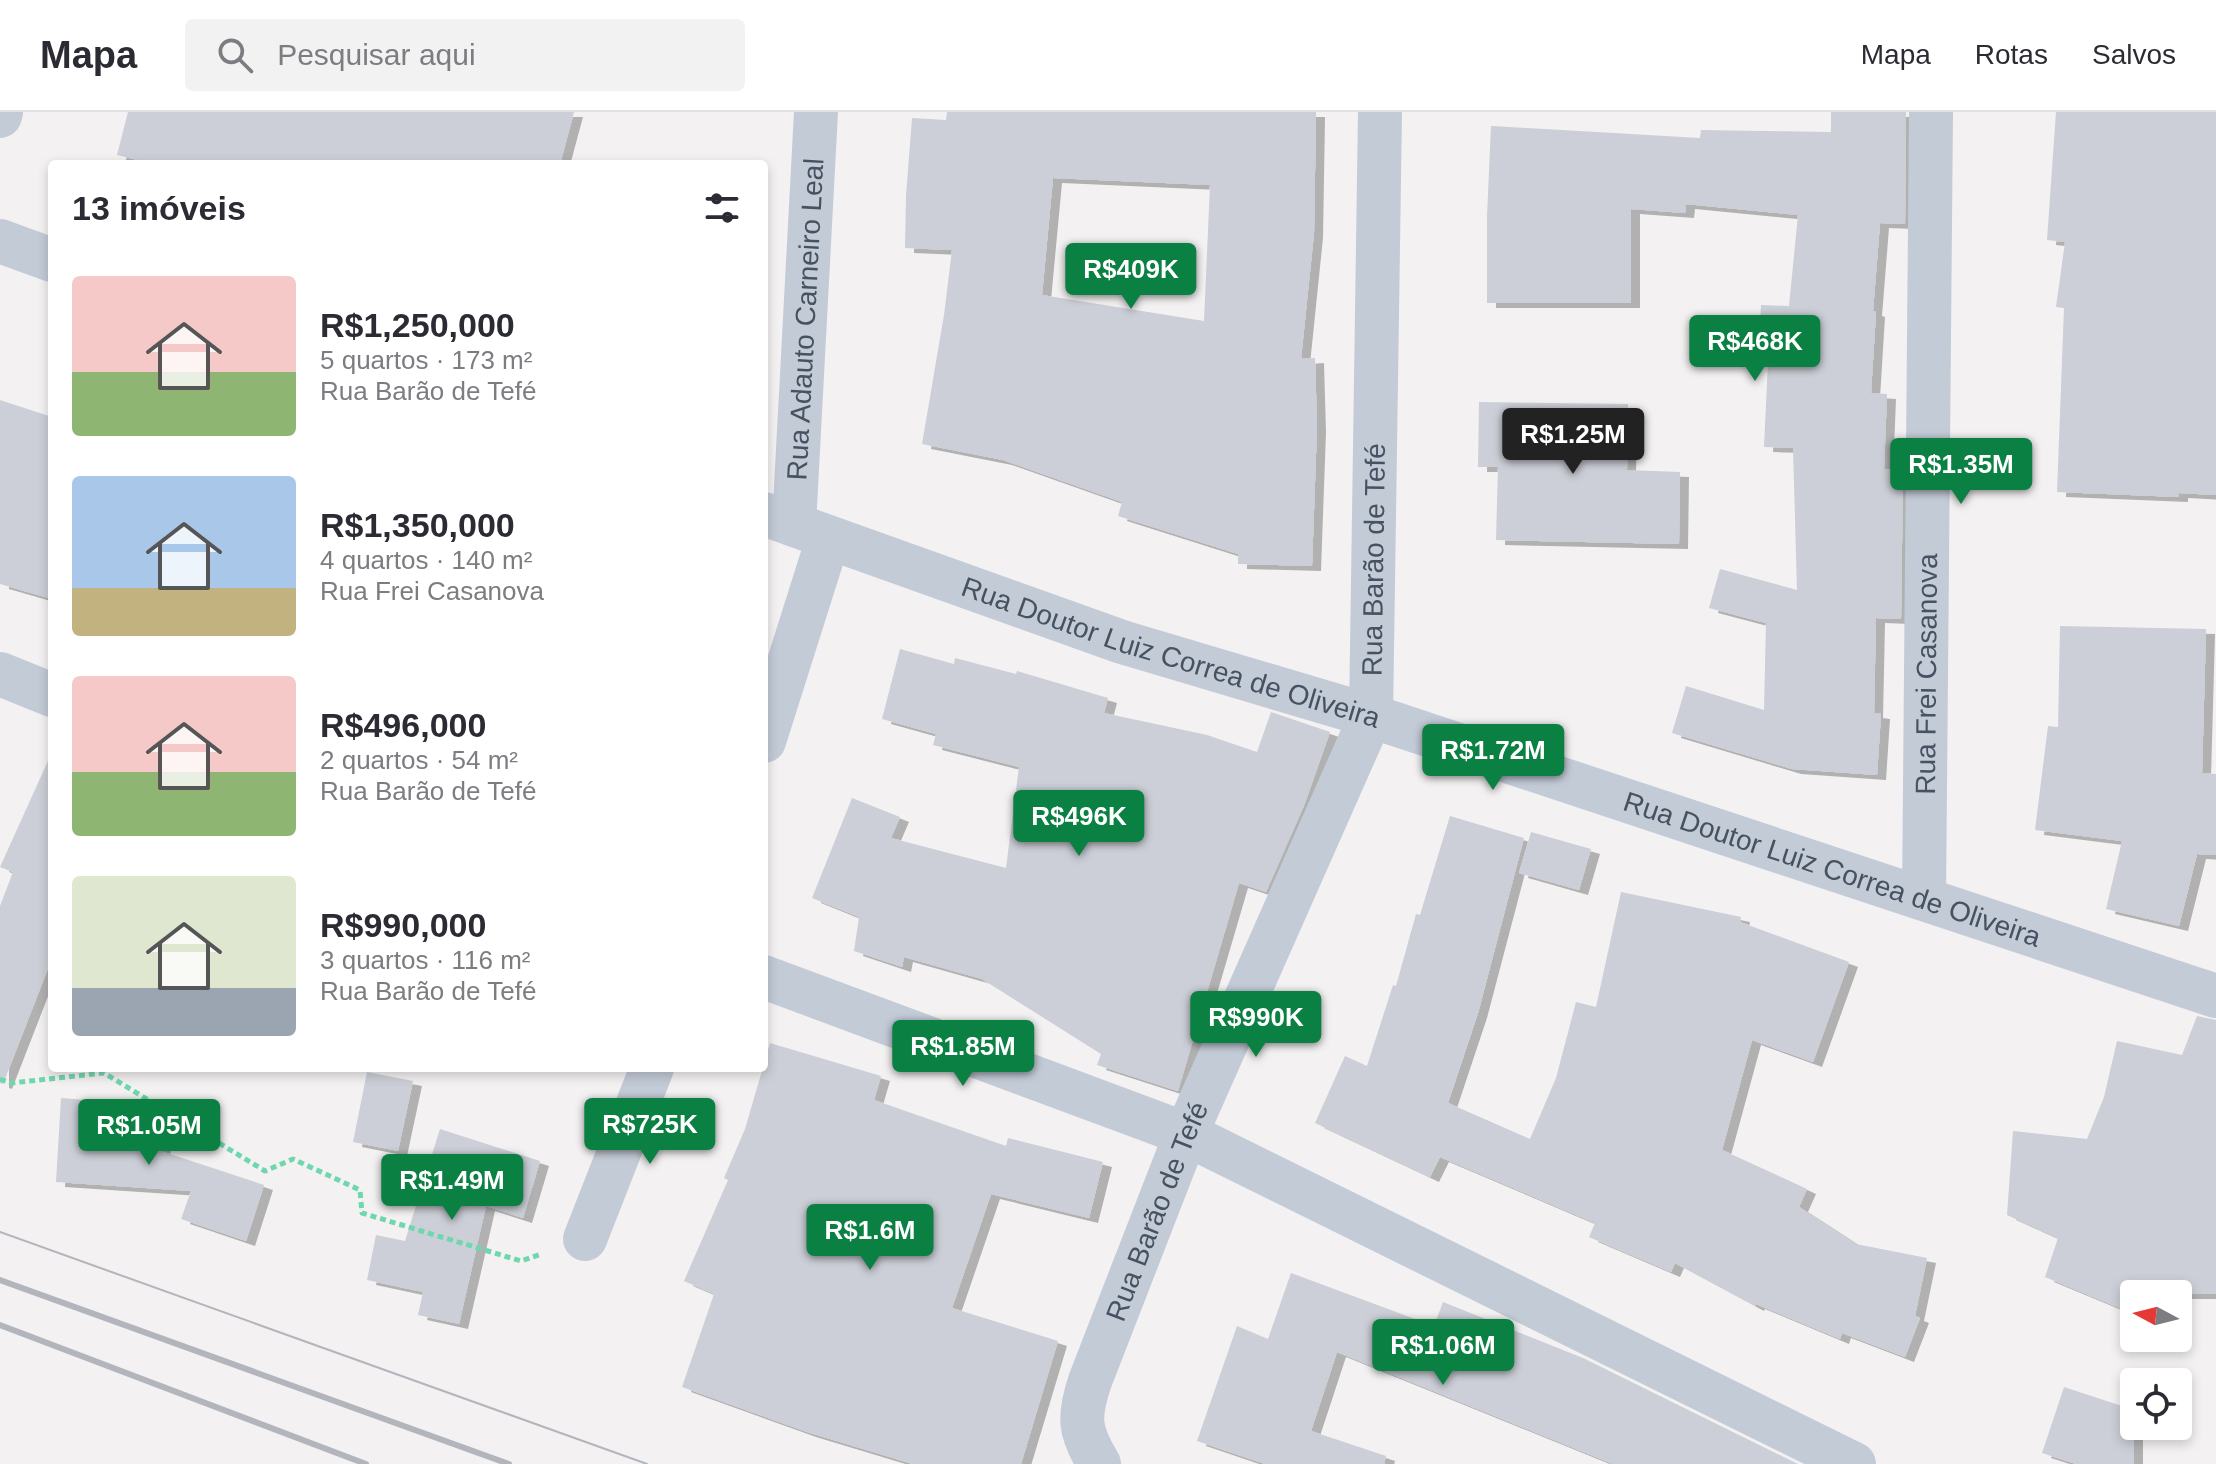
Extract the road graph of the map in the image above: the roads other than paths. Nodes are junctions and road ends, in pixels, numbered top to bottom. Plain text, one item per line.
1 (816, 112) edge
2 (1380, 112) edge
3 (1931, 112) edge
4 (0, 241) edge
5 (48, 259) edge
6 (795, 526) edge
7 (0, 674) edge
8 (48, 693) edge
9 (768, 713) edge
10 (1371, 716) junction
11 (1924, 898) junction
12 (768, 978) edge
13 (2216, 996) edge
14 (650, 1072) edge
15 (1186, 1134) junction
16 (585, 1239) road end
17 (1099, 1464) edge
18 (1854, 1464) edge

1 - 6 street, Rua Adauto Carneiro Leal
2 - 10 street, Rua Barão de Tefé
3 - 11 street, Rua Frei Casanova
4 - 5 street
6 - 9 street, Rua Adauto Carneiro Leal
6 - 10 street, Rua Doutor Luiz Correa de Oliveira
7 - 8 street
10 - 11 street, Rua Doutor Luiz Correa de Oliveira
10 - 15 street, Rua Barão de Tefé
11 - 13 street, Rua Doutor Luiz Correa de Oliveira
12 - 15 street
14 - 16 street
15 - 17 street, Rua Barão de Tefé
15 - 18 street

